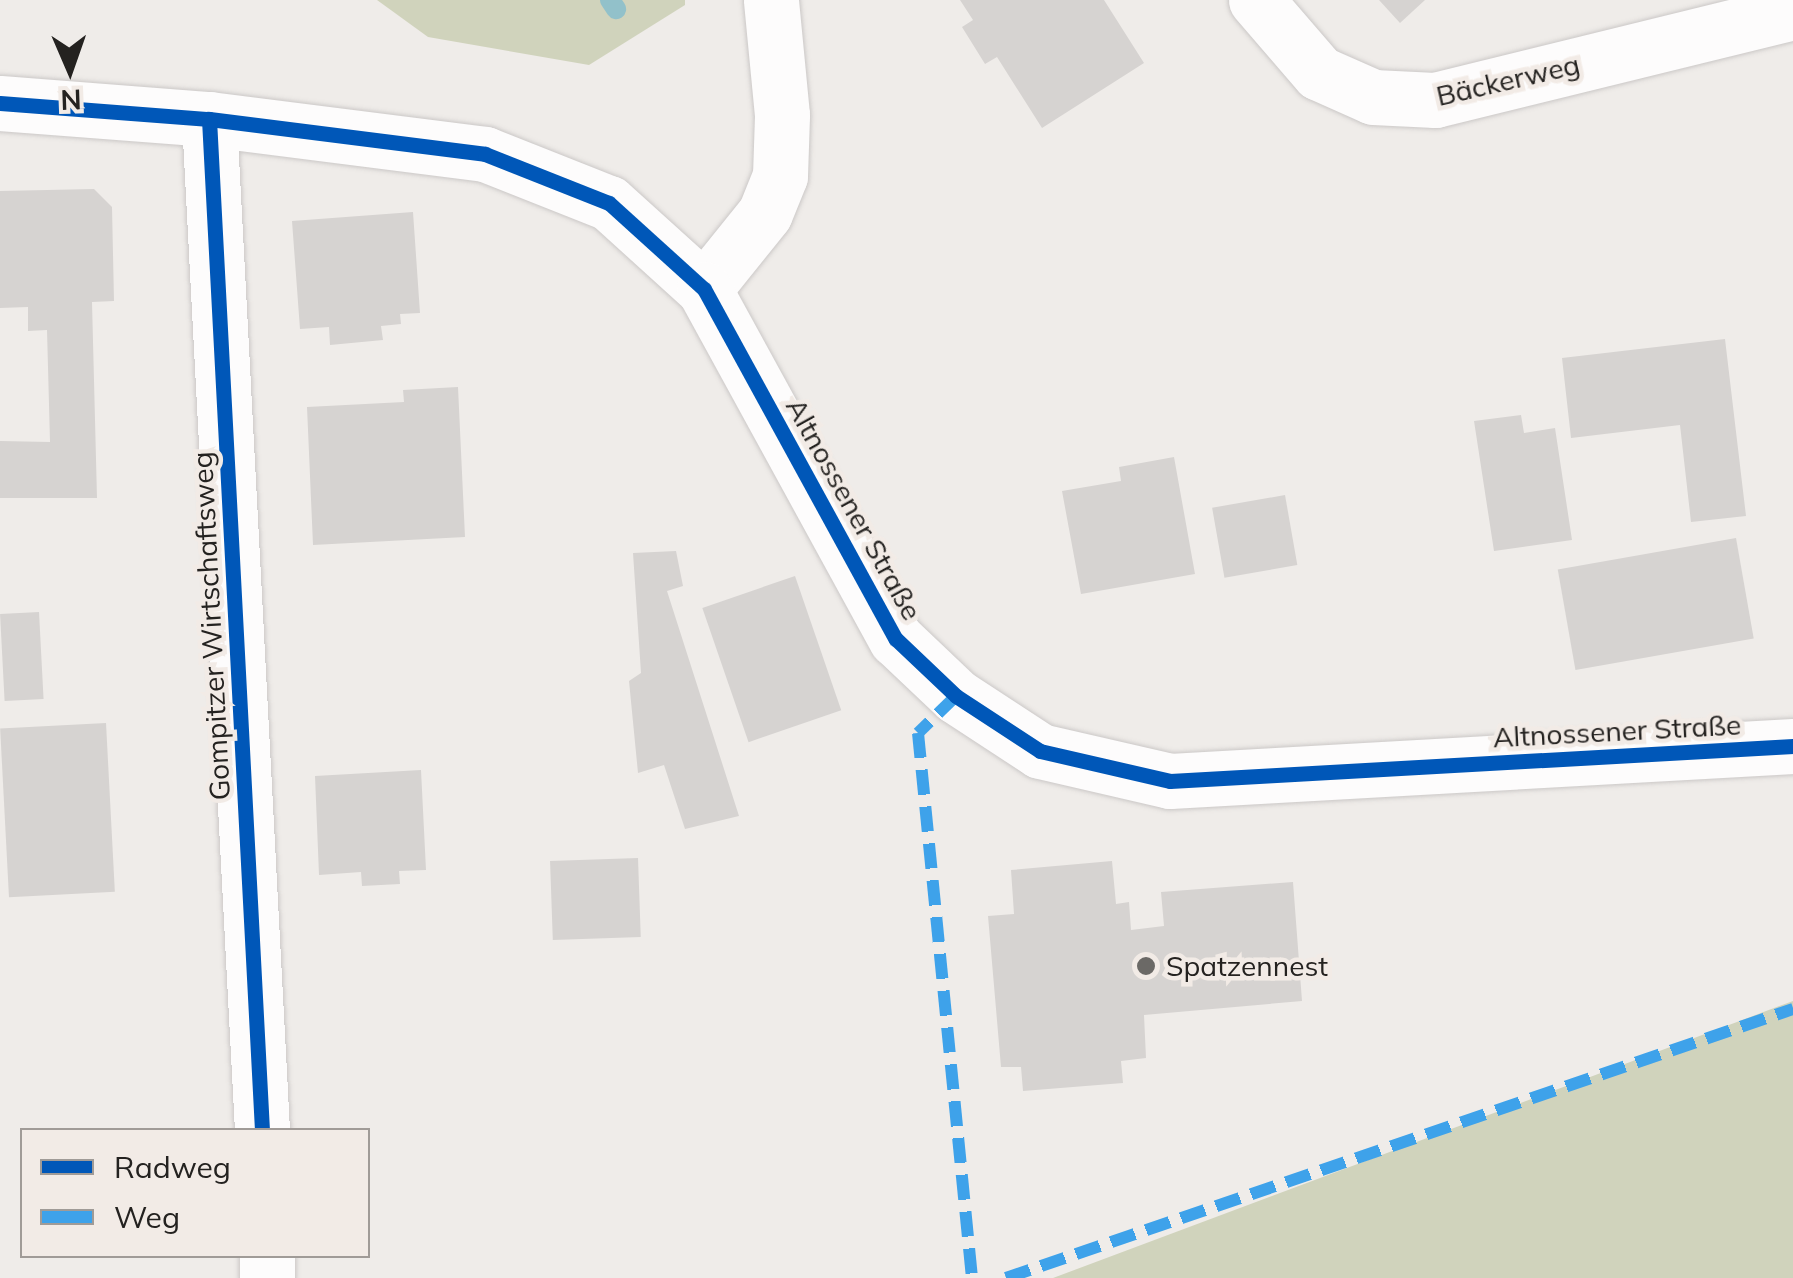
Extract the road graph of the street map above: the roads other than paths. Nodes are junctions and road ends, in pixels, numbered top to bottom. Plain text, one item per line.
1 (771, 0) edge
2 (1256, 0) edge
3 (1793, 12) edge
4 (0, 103) edge
5 (209, 119) junction
6 (704, 289) junction
7 (1793, 746) edge
8 (262, 1128) edge

1 - 6 street
2 - 3 street, Bäckerweg
4 - 5 street, Altnossener Straße
5 - 6 street, Altnossener Straße
5 - 8 street, Gompitzer Wirtschaftsweg
6 - 7 street, Altnossener Straße

